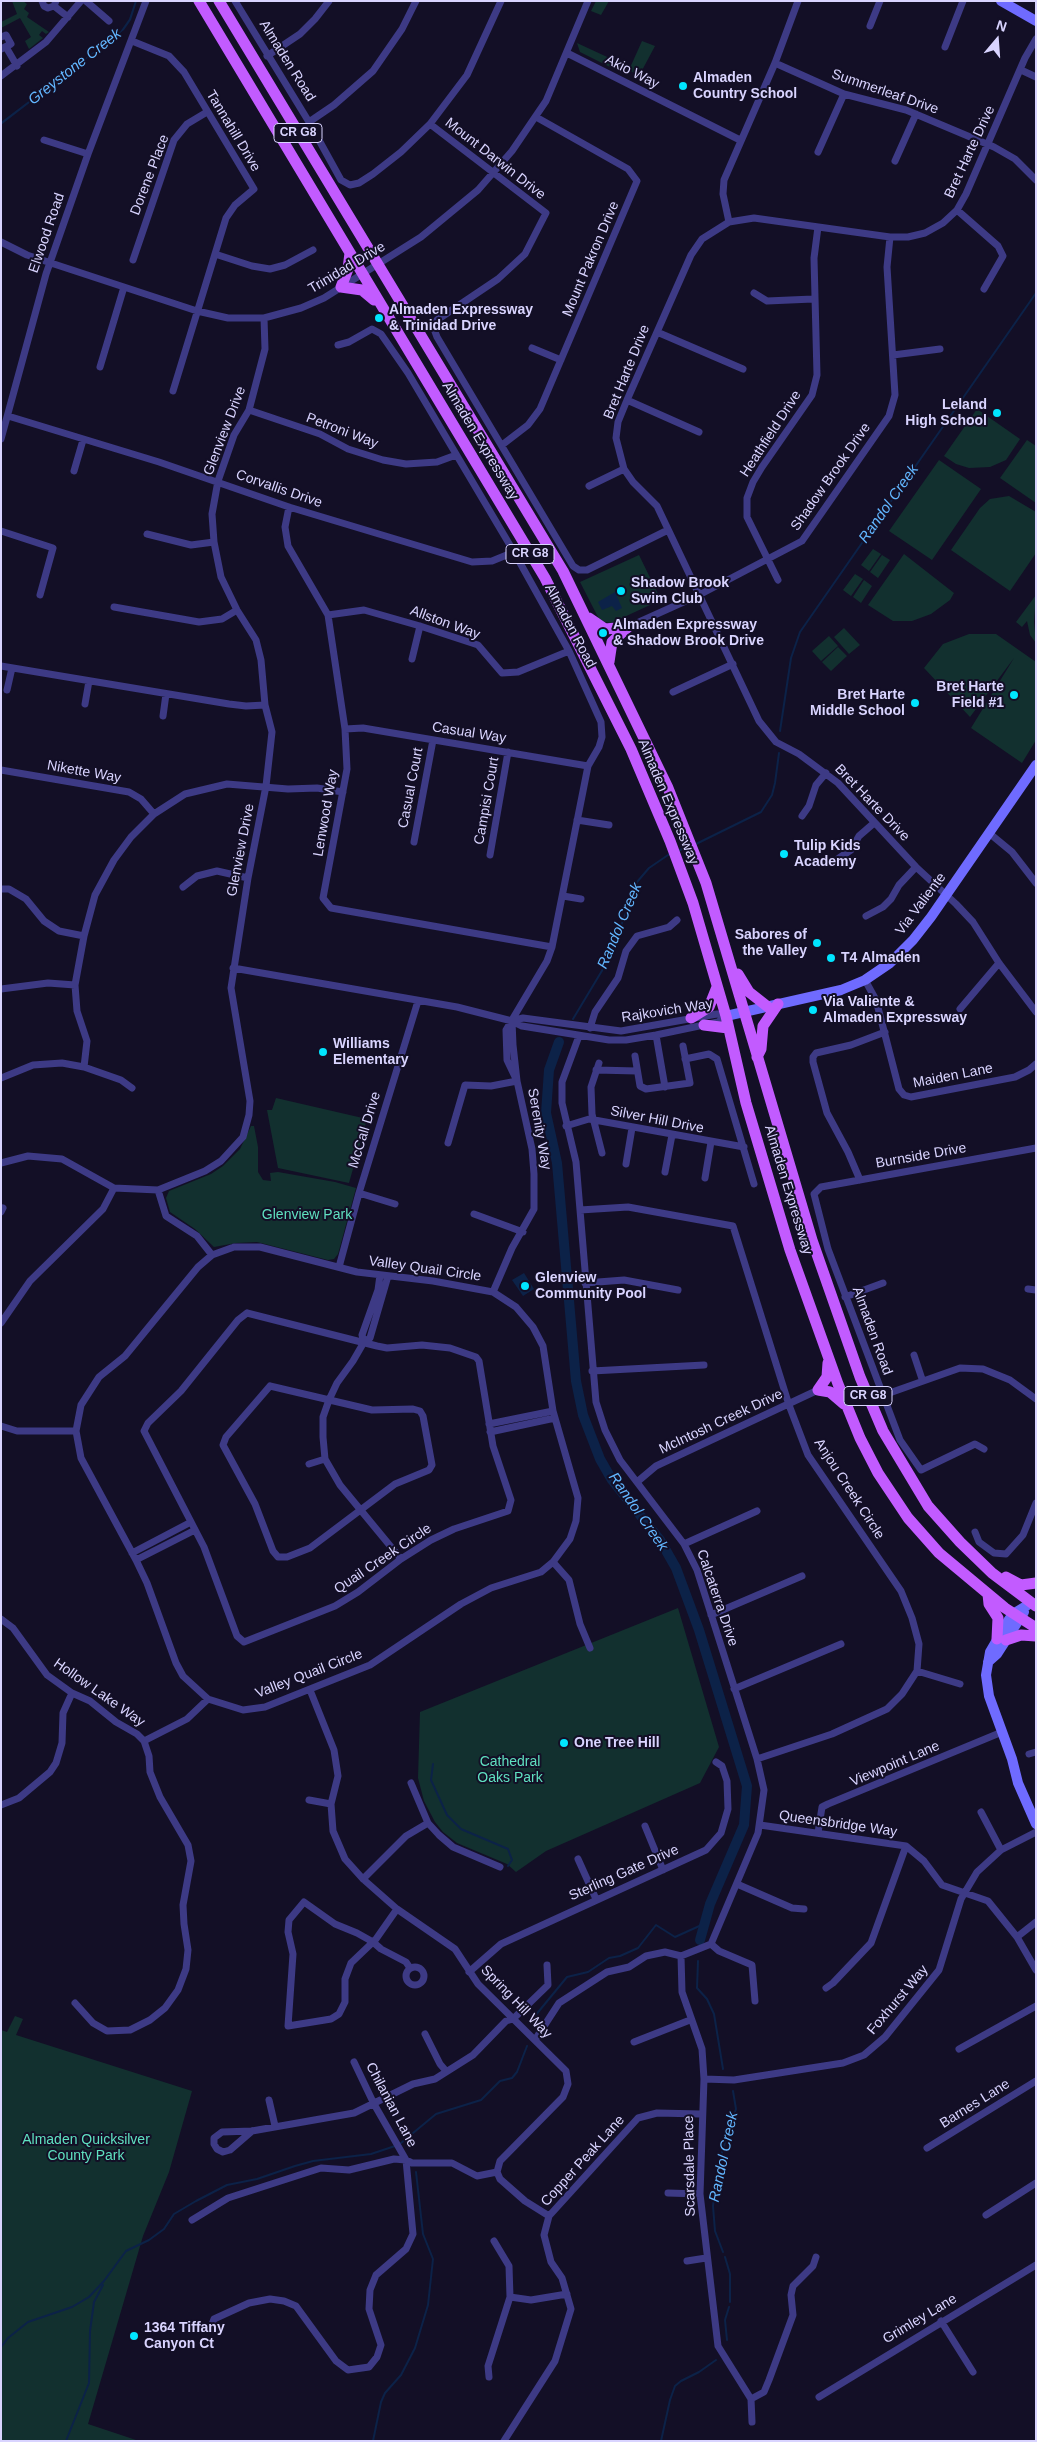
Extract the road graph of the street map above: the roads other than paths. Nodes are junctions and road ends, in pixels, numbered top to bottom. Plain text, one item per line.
1 (42, 1) edge
2 (81, 1) edge
3 (86, 1) edge
4 (146, 1) edge
5 (199, 1) edge
6 (219, 1) edge
7 (235, 1) edge
8 (329, 1) edge
9 (416, 1) edge
10 (501, 1) edge
11 (588, 1) edge
12 (798, 1) edge
13 (880, 1) edge
14 (963, 1) edge
15 (1000, 1) edge
16 (55, 3) edge
17 (68, 17) junction
18 (109, 21) dead end
19 (1036, 21) edge
20 (870, 26) dead end
21 (1, 37) edge
22 (1036, 40) edge
23 (132, 41) junction
24 (944, 47) dead end
25 (4, 48) edge
26 (567, 53) junction
27 (267, 56) junction
28 (775, 64) junction
29 (17, 66) junction
30 (1021, 70) junction
31 (1, 76) edge
32 (1036, 77) edge
33 (844, 94) junction
34 (207, 112) junction
35 (916, 114) junction
36 (536, 117) junction
37 (309, 122) junction
38 (430, 124) junction
39 (44, 140) dead end
40 (740, 140) junction
41 (988, 144) junction
42 (818, 152) dead end
43 (88, 154) junction
44 (895, 161) dead end
45 (493, 174) junction
46 (1036, 180) edge
47 (957, 210) junction
48 (729, 222) junction
49 (818, 227) junction
50 (890, 237) junction
51 (1, 242) edge
52 (313, 250) dead end
53 (350, 253) junction
54 (215, 254) junction
55 (132, 260) dead end
56 (50, 263) junction
57 (378, 264) junction
58 (363, 274) junction
59 (124, 287) junction
60 (341, 288) junction
61 (984, 289) dead end
62 (754, 293) dead end
63 (814, 299) junction
64 (382, 306) junction
65 (196, 311) junction
66 (264, 318) junction
67 (657, 332) junction
68 (338, 345) dead end
69 (532, 348) dead end
70 (940, 349) dead end
71 (893, 355) junction
72 (561, 360) junction
73 (100, 367) dead end
74 (743, 368) dead end
75 (172, 391) dead end
76 (627, 400) junction
77 (249, 410) junction
78 (8, 416) junction
79 (699, 432) dead end
80 (1, 439) edge
81 (83, 440) junction
82 (502, 445) junction
83 (456, 455) junction
84 (624, 469) junction
85 (74, 471) dead end
86 (218, 481) junction
87 (589, 486) dead end
88 (289, 507) junction
89 (668, 530) junction
90 (1, 531) edge
91 (147, 534) dead end
92 (214, 542) junction
93 (514, 552) junction
94 (767, 560) junction
95 (778, 580) dead end
96 (40, 595) dead end
97 (699, 595) junction
98 (114, 607) dead end
99 (236, 610) junction
100 (328, 615) junction
101 (585, 615) junction
102 (420, 626) junction
103 (628, 627) junction
104 (569, 651) junction
105 (412, 658) dead end
106 (609, 663) junction
107 (733, 664) junction
108 (1, 666) edge
109 (12, 668) junction
110 (89, 682) junction
111 (7, 690) dead end
112 (673, 692) dead end
113 (166, 694) junction
114 (85, 704) dead end
115 (265, 705) junction
116 (163, 716) dead end
117 (345, 729) junction
118 (433, 740) junction
119 (599, 747) joint
120 (508, 752) junction
121 (588, 766) junction
122 (1, 770) edge
123 (1034, 770) edge
124 (826, 773) junction
125 (266, 786) junction
126 (343, 792) junction
127 (154, 814) junction
128 (802, 816) dead end
129 (577, 820) junction
130 (874, 823) junction
131 (609, 825) dead end
132 (989, 833) junction
133 (414, 842) dead end
134 (490, 855) dead end
135 (839, 858) dead end
136 (916, 867) junction
137 (248, 878) junction
138 (1036, 882) edge
139 (183, 887) dead end
140 (1, 890) edge
141 (946, 894) junction
142 (564, 896) junction
143 (582, 899) dead end
144 (866, 916) dead end
145 (677, 920) dead end
146 (84, 936) junction
147 (552, 947) junction
148 (999, 963) junction
149 (730, 964) junction
150 (233, 968) junction
151 (865, 980) junction
152 (76, 985) junction
153 (717, 987) junction
154 (1, 989) edge
155 (418, 1001) junction
156 (773, 1006) junction
157 (960, 1009) dead end
158 (744, 1012) junction
159 (1036, 1012) edge
160 (726, 1016) junction
161 (691, 1018) junction
162 (512, 1021) junction
163 (569, 1025) junction
164 (704, 1025) junction
165 (590, 1028) junction
166 (728, 1028) junction
167 (628, 1030) junction
168 (885, 1032) junction
169 (656, 1035) junction
170 (579, 1036) junction
171 (683, 1046) dead end
172 (635, 1056) dead end
173 (757, 1057) junction
174 (685, 1059) junction
175 (599, 1062) dead end
176 (1036, 1064) edge
177 (84, 1068) junction
178 (596, 1070) junction
179 (637, 1071) junction
180 (1, 1078) edge
181 (517, 1081) junction
182 (665, 1087) junction
183 (132, 1088) dead end
184 (594, 1121) junction
185 (566, 1126) junction
186 (632, 1128) junction
187 (672, 1135) junction
188 (710, 1142) junction
189 (448, 1143) dead end
190 (744, 1147) junction
191 (1036, 1148) edge
192 (602, 1153) dead end
193 (1, 1163) edge
194 (626, 1164) dead end
195 (665, 1172) dead end
196 (705, 1178) dead end
197 (860, 1180) junction
198 (754, 1184) dead end
199 (114, 1188) junction
200 (158, 1190) junction
201 (358, 1193) junction
202 (814, 1194) joint
203 (395, 1204) dead end
204 (580, 1210) junction
205 (474, 1214) dead end
206 (523, 1232) junction
207 (212, 1255) junction
208 (338, 1267) junction
209 (384, 1275) junction
210 (585, 1283) junction
211 (883, 1283) dead end
212 (678, 1290) dead end
213 (493, 1292) junction
214 (845, 1297) junction
215 (1, 1323) edge
216 (364, 1342) junction
217 (914, 1355) dead end
218 (828, 1356) junction
219 (704, 1365) dead end
220 (592, 1371) junction
221 (922, 1380) junction
222 (818, 1390) junction
223 (882, 1396) junction
224 (1036, 1399) edge
225 (329, 1400) junction
226 (789, 1405) junction
227 (848, 1407) junction
228 (554, 1414) junction
229 (1, 1426) edge
230 (490, 1428) junction
231 (76, 1431) junction
232 (984, 1449) dead end
233 (325, 1459) junction
234 (309, 1464) dead end
235 (637, 1482) junction
236 (1036, 1503) edge
237 (360, 1510) junction
238 (757, 1511) dead end
239 (191, 1522) junction
240 (195, 1530) junction
241 (975, 1532) dead end
242 (684, 1544) junction
243 (134, 1556) junction
244 (401, 1559) junction
245 (553, 1562) junction
246 (992, 1573) junction
247 (802, 1576) dead end
248 (1036, 1583) edge
249 (988, 1594) junction
250 (1034, 1602) edge
251 (711, 1615) junction
252 (1016, 1616) junction
253 (1, 1619) edge
254 (1036, 1628) edge
255 (1036, 1636) edge
256 (1002, 1640) junction
257 (841, 1644) dead end
258 (590, 1648) dead end
259 (917, 1671) junction
260 (960, 1684) dead end
261 (734, 1688) junction
262 (310, 1690) junction
263 (72, 1693) junction
264 (208, 1699) junction
265 (1002, 1732) junction
266 (144, 1741) junction
267 (757, 1759) junction
268 (1012, 1759) junction
269 (716, 1762) dead end
270 (411, 1784) dead end
271 (309, 1800) dead end
272 (331, 1804) junction
273 (1, 1805) edge
274 (981, 1812) dead end
275 (1036, 1817) edge
276 (428, 1823) junction
277 (1036, 1824) edge
278 (760, 1825) junction
279 (645, 1826) dead end
280 (1036, 1832) edge
281 (818, 1833) junction
282 (906, 1846) junction
283 (1001, 1850) junction
284 (578, 1860) dead end
285 (500, 1867) dead end
286 (663, 1870) junction
287 (363, 1879) junction
288 (737, 1884) junction
289 (965, 1892) junction
290 (596, 1898) junction
291 (397, 1909) junction
292 (804, 1909) dead end
293 (1036, 1922) edge
294 (1017, 1937) junction
295 (373, 1942) junction
296 (711, 1944) junction
297 (681, 1956) junction
298 (547, 1965) dead end
299 (410, 1968) dead end
300 (1036, 1970) edge
301 (469, 1972) junction
302 (826, 1988) dead end
303 (755, 2001) dead end
304 (75, 2004) dead end
305 (1036, 2006) edge
306 (514, 2019) junction
307 (690, 2020) junction
308 (425, 2034) dead end
309 (536, 2040) junction
310 (634, 2042) dead end
311 (959, 2050) dead end
312 (354, 2062) dead end
313 (446, 2071) junction
314 (704, 2079) junction
315 (1036, 2081) edge
316 (269, 2100) dead end
317 (374, 2104) junction
318 (701, 2114) junction
319 (274, 2126) junction
320 (252, 2131) junction
321 (927, 2148) dead end
322 (406, 2160) junction
323 (497, 2172) junction
324 (1036, 2183) edge
325 (668, 2193) dead end
326 (700, 2194) junction
327 (986, 2215) dead end
328 (549, 2216) junction
329 (192, 2220) dead end
330 (494, 2241) dead end
331 (816, 2257) dead end
332 (706, 2258) junction
333 (687, 2261) dead end
334 (1036, 2265) edge
335 (567, 2294) junction
336 (510, 2297) junction
337 (941, 2321) junction
338 (211, 2327) dead end
339 (973, 2372) dead end
340 (489, 2377) dead end
341 (819, 2397) dead end
342 (751, 2399) junction
343 (752, 2422) dead end
344 (504, 2441) edge

1 - 16 street
2 - 17 street
3 - 18 street
4 - 23 street, Elwood Road
5 - 53 main road, Almaden Expressway / CR G8
6 - 57 main road, Almaden Expressway / CR G8
7 - 27 street, Almaden Road
8 - 27 street
9 - 37 street
10 - 38 street
11 - 26 street, Trinidad Drive
12 - 28 street
13 - 20 street
14 - 24 street
15 - 19 street
16 - 17 street
17 - 29 street
21 - 25 street
22 - 30 street, Bret Harte Drive
23 - 34 street, Tannahill Drive
23 - 43 street, Elwood Road
25 - 29 street
26 - 36 street, Trinidad Drive
26 - 40 street, Akio Way
27 - 37 street, Almaden Road
28 - 33 street, Summerleaf Drive
28 - 40 street
29 - 31 street
30 - 32 street
30 - 41 street, Bret Harte Drive
33 - 35 street, Summerleaf Drive
33 - 42 street
34 - 54 street, Tannahill Drive
34 - 55 street, Dorene Place
35 - 41 street, Summerleaf Drive
35 - 44 street
36 - 45 street, Trinidad Drive
36 - 72 street, Mount Pakron Drive
37 - 38 street, Almaden Road
38 - 45 street, Mount Darwin Drive
39 - 43 street
40 - 48 street
41 - 46 street, Summerleaf Drive
41 - 47 street, Bret Harte Drive
43 - 56 street, Elwood Road
45 - 57 street, Trinidad Drive
45 - 82 street, Mount Darwin Drive
47 - 50 street, Bret Harte Drive
47 - 61 street
48 - 49 street, Bret Harte Drive
48 - 67 street, Bret Harte Drive
49 - 50 street, Bret Harte Drive
49 - 63 street, Heathfield Drive
50 - 71 street, Shadow Brook Drive
51 - 56 street, Trinidad Drive
52 - 54 street
53 - 58 main road, Almaden Expressway / CR G8
53 - 60 main road
54 - 65 street, Tannahill Drive
56 - 59 street, Trinidad Drive
56 - 78 street, Elwood Road
57 - 58 street, Trinidad Drive
57 - 101 main road, Almaden Expressway / CR G8
58 - 60 street, Trinidad Drive
58 - 64 main road, Almaden Expressway / CR G8
59 - 65 street, Trinidad Drive
59 - 73 street
60 - 64 main road
60 - 66 street, Trinidad Drive
62 - 63 street
63 - 94 street, Heathfield Drive
64 - 153 main road, Almaden Expressway / CR G8
65 - 66 street, Trinidad Drive
65 - 75 street, Tannahill Drive
66 - 77 street, Glenview Drive
67 - 74 street
67 - 76 street, Bret Harte Drive
68 - 83 street, Almaden Road
69 - 72 street
70 - 71 street
71 - 94 street, Shadow Brook Drive
72 - 82 street, Mount Pakron Drive
76 - 79 street
76 - 84 street, Bret Harte Drive
77 - 83 street, Petroni Way
77 - 86 street, Glenview Drive
78 - 80 street, Elwood Road
78 - 81 street, Corvallis Drive
81 - 85 street
81 - 86 street, Corvallis Drive
82 - 89 street
83 - 93 street, Almaden Road
84 - 87 street
84 - 89 street, Bret Harte Drive
86 - 88 street, Corvallis Drive
86 - 92 street, Glenview Drive
88 - 93 street, Corvallis Drive
88 - 100 street, Lenwood Way
89 - 97 street, Bret Harte Drive
90 - 96 street
91 - 92 street
92 - 99 street, Glenview Drive
93 - 104 street, Almaden Road
94 - 95 street, Heathfield Drive
94 - 97 street, Shadow Brook Drive
97 - 103 street, Shadow Brook Drive
97 - 107 street, Bret Harte Drive
98 - 99 street
99 - 115 street, Glenview Drive
100 - 102 street, Allston Way
100 - 117 street, Lenwood Way
101 - 103 main road
101 - 106 main road, Almaden Expressway / CR G8
102 - 104 street, Allston Way
102 - 105 street
103 - 106 main road
104 - 119 street, Almaden Road
106 - 149 main road, Almaden Expressway / CR G8
107 - 112 street
107 - 124 street, Bret Harte Drive
108 - 109 street
109 - 110 street
109 - 111 street
110 - 113 street
110 - 114 street
113 - 115 street
113 - 116 street
115 - 125 street, Glenview Drive
117 - 118 street, Casual Way
117 - 126 street, Lenwood Way
118 - 120 street, Casual Way
118 - 133 street, Casual Court
119 - 121 street, Serenity Way
120 - 121 street, Casual Way
120 - 134 street, Campisi Court
121 - 129 street, Serenity Way
122 - 127 street, Nikette Way
123 - 132 street, Via Valiente
124 - 128 street
124 - 130 street, Bret Harte Drive
125 - 126 street
125 - 127 street
125 - 137 street, Glenview Drive
126 - 147 street, Lenwood Way
127 - 146 street
129 - 131 street
129 - 142 street, Serenity Way
130 - 135 street
130 - 136 street, Bret Harte Drive
132 - 138 street
132 - 141 street, Via Valiente
136 - 141 street, Bret Harte Drive
136 - 144 street
137 - 139 street
137 - 150 street, Glenview Drive
140 - 146 street
141 - 148 street, Bret Harte Drive
141 - 151 street, Via Valiente
142 - 143 street
142 - 147 street, Serenity Way
145 - 165 street
146 - 152 street
147 - 162 street, Serenity Way
148 - 157 street
148 - 159 street, Bret Harte Drive
149 - 156 main road
149 - 158 main road, Almaden Expressway / CR G8
150 - 155 street, Rajkovich Way
150 - 200 street, Glenview Drive
151 - 156 street, Via Valiente
151 - 168 street, Maiden Lane
152 - 154 street
152 - 177 street
153 - 160 main road, Almaden Expressway / CR G8
153 - 161 main road
155 - 162 street, Rajkovich Way
155 - 201 street, McCall Drive
156 - 158 street, Via Valiente
156 - 173 main road
158 - 160 street, Via Valiente
158 - 173 main road, Almaden Expressway / CR G8
160 - 161 street, Rajkovich Way
160 - 164 street, Rajkovich Way
160 - 166 main road, Almaden Expressway / CR G8
161 - 167 street, Rajkovich Way
162 - 163 street, Rajkovich Way
162 - 170 street, Rajkovich Way
162 - 181 street, Serenity Way
163 - 165 street, Rajkovich Way
163 - 170 street
164 - 166 main road
164 - 169 street, Rajkovich Way
165 - 167 street, Rajkovich Way
166 - 218 main road, Almaden Expressway / CR G8
167 - 170 street
168 - 176 street, Maiden Lane
168 - 197 street
169 - 170 street, Rajkovich Way
169 - 182 street
170 - 185 street, Calcaterra Drive
171 - 174 street
172 - 179 street
173 - 246 main road, Almaden Expressway / CR G8
174 - 182 street
174 - 190 street
175 - 178 street
177 - 180 street
177 - 183 street
178 - 179 street
178 - 184 street
179 - 182 street
181 - 189 street
181 - 206 street, Serenity Way
184 - 185 street, Silver Hill Drive
184 - 186 street, Silver Hill Drive
184 - 192 street
185 - 204 street, Calcaterra Drive
186 - 187 street, Silver Hill Drive
186 - 194 street
187 - 188 street, Silver Hill Drive
187 - 195 street
188 - 190 street, Silver Hill Drive
188 - 196 street
190 - 198 street
191 - 197 street, Burnside Drive
193 - 199 street, Glenview Drive
197 - 202 street, Burnside Drive
199 - 200 street, Glenview Drive
199 - 215 street
200 - 207 street
201 - 203 street
201 - 208 street, McCall Drive
202 - 214 street, Almaden Road
204 - 210 street, Calcaterra Drive
204 - 226 street, Anjou Creek Circle
205 - 206 street
206 - 213 street, Serenity Way
207 - 208 street, Valley Quail Circle
207 - 231 street, Valley Quail Circle
208 - 209 street, Valley Quail Circle
209 - 213 street, Valley Quail Circle
209 - 216 street
210 - 212 street
210 - 220 street, Calcaterra Drive
211 - 214 street
213 - 228 street, Valley Quail Circle
214 - 223 street, Almaden Road
216 - 225 street
216 - 230 street, Quail Creek Circle
216 - 239 street, Quail Creek Circle
217 - 221 street
218 - 222 main road
218 - 227 main road, Almaden Expressway / CR G8
219 - 220 street
220 - 235 street, Calcaterra Drive
221 - 223 street
221 - 224 street
222 - 226 street, McIntosh Creek Drive
222 - 227 main road
223 - 232 street, Almaden Road
225 - 233 street
225 - 237 street
225 - 237 street
226 - 235 street, McIntosh Creek Drive
226 - 259 street, Anjou Creek Circle
227 - 249 main road, Almaden Expressway / CR G8
228 - 230 street
228 - 245 street, Valley Quail Circle
229 - 231 street
230 - 244 street, Quail Creek Circle
231 - 243 street, Valley Quail Circle
233 - 234 street
233 - 237 street
235 - 242 street, Calcaterra Drive
236 - 241 street
237 - 244 street
238 - 242 street
239 - 240 street, Quail Creek Circle
239 - 243 street
240 - 243 street
240 - 244 street, Quail Creek Circle
242 - 251 street, Calcaterra Drive
243 - 264 street, Valley Quail Circle
245 - 258 street
245 - 262 street, Valley Quail Circle
246 - 248 main road
246 - 250 main road, Almaden Expressway / CR G8
247 - 251 street
249 - 252 main road, Almaden Expressway / CR G8
249 - 256 main road
250 - 252 street
251 - 261 street, Calcaterra Drive
252 - 254 main road, Almaden Expressway / CR G8
252 - 256 street
253 - 263 street, Hollow Lake Way
255 - 256 main road
256 - 265 street
257 - 261 street
259 - 260 street
259 - 267 street
261 - 267 street, Calcaterra Drive
262 - 264 street, Valley Quail Circle
262 - 272 street, Spring Hill Way
263 - 266 street, Hollow Lake Way
263 - 273 street
264 - 266 street
265 - 268 street
265 - 281 street, Viewpoint Lane
266 - 304 street, Hollow Lake Way
267 - 278 street, Calcaterra Drive
268 - 275 street
268 - 277 street
269 - 286 street, Sterling Gate Drive
270 - 276 street
271 - 272 street
272 - 287 street, Spring Hill Way
274 - 283 street
276 - 285 street
276 - 287 street
278 - 281 street, Queensbridge Way
278 - 288 street, Calcaterra Drive
279 - 286 street
280 - 283 street, Foxhurst Way
281 - 282 street, Queensbridge Way
282 - 289 street, Queensbridge Way
282 - 302 street
283 - 289 street, Foxhurst Way
284 - 290 street
286 - 290 street, Sterling Gate Drive
287 - 291 street, Spring Hill Way
288 - 292 street
288 - 296 street, Calcaterra Drive
289 - 294 street, Queensbridge Way
289 - 314 street, Foxhurst Way
290 - 301 street, Sterling Gate Drive
291 - 295 street
291 - 301 street, Spring Hill Way
293 - 294 street
294 - 300 street, Queensbridge Way
295 - 295 street
295 - 299 street
296 - 297 street
296 - 303 street
297 - 307 street, Scarsdale Place
297 - 309 street
298 - 306 street
301 - 306 street, Spring Hill Way
305 - 311 street
306 - 309 street, Spring Hill Way
306 - 313 street
307 - 310 street
307 - 314 street, Scarsdale Place
308 - 313 street
309 - 323 street, Spring Hill Way
312 - 317 street, Chilanian Lane
313 - 317 street
314 - 318 street, Scarsdale Place
315 - 321 street, Barnes Lane
316 - 319 street
317 - 319 street
317 - 322 street, Chilanian Lane
318 - 326 street, Scarsdale Place
318 - 328 street, Copper Peak Lane
319 - 320 street
320 - 320 street
322 - 323 street
322 - 329 street
322 - 338 street
323 - 328 street
324 - 327 street
325 - 326 street
326 - 332 street, Scarsdale Place
328 - 335 street, Copper Peak Lane
330 - 336 street
331 - 342 street
332 - 333 street
332 - 342 street, Scarsdale Place
334 - 337 street, Grimley Lane
335 - 336 street
335 - 344 street, Copper Peak Lane
336 - 340 street
337 - 339 street
337 - 341 street, Grimley Lane
342 - 343 street

